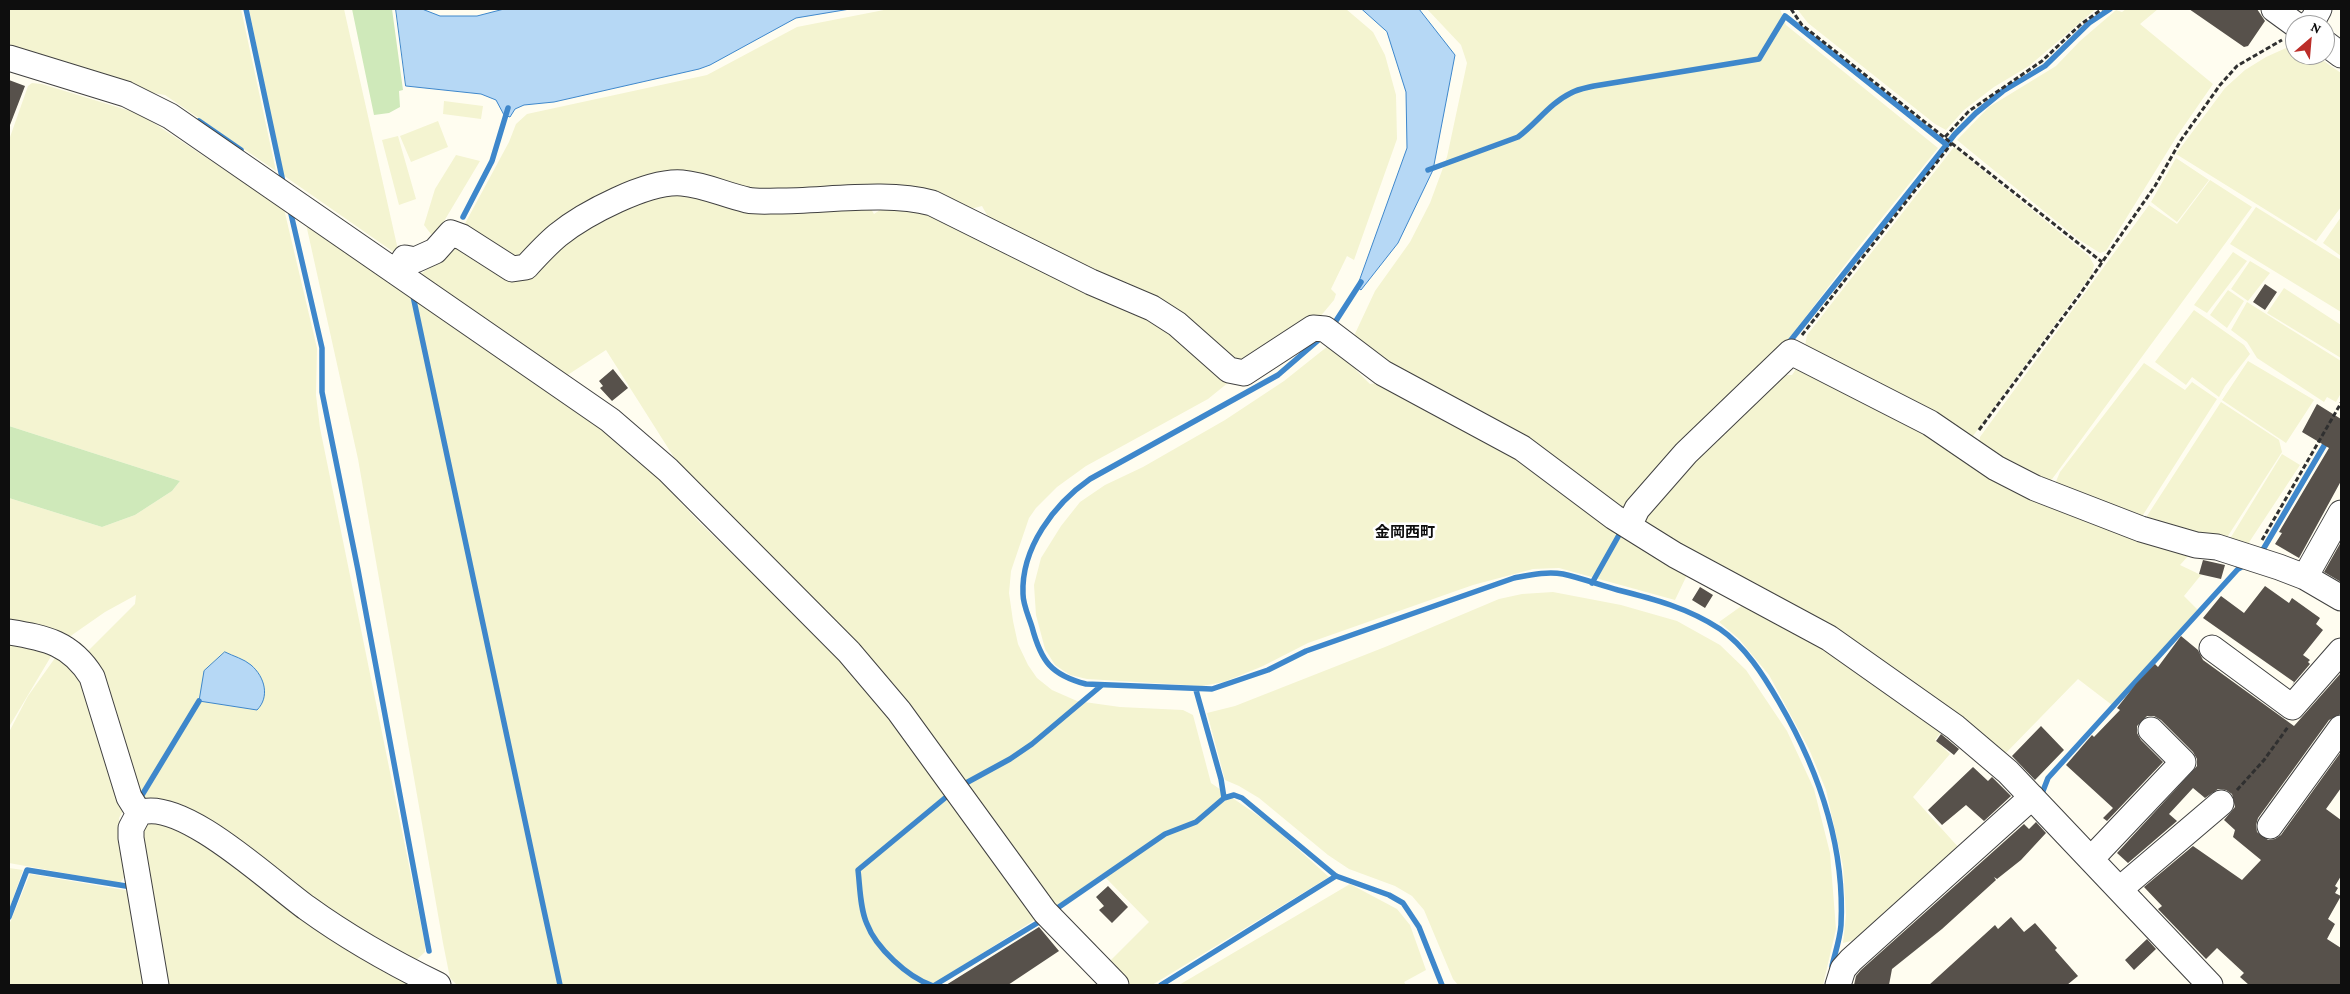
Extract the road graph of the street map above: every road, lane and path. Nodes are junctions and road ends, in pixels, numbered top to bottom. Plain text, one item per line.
1 (1791, 9) edge
2 (2102, 9) edge
3 (2274, 9) edge
4 (2285, 19) edge
5 (2285, 36) edge
6 (9, 58) edge
7 (1949, 140) junction
8 (2102, 262) junction
9 (400, 265) junction
10 (1791, 352) junction
11 (2341, 403) edge
12 (1967, 447) junction
13 (2341, 513) edge
14 (1629, 526) junction
15 (2252, 558) junction
16 (2305, 577) junction
17 (2341, 598) edge
18 (9, 632) edge
19 (2212, 648) dead end
20 (2341, 650) edge
21 (2292, 707) junction
22 (2341, 728) edge
23 (2151, 730) dead end
24 (2032, 797) junction
25 (2221, 803) joint
26 (136, 808) junction
27 (2270, 826) dead end
28 (2095, 855) junction
29 (2120, 890) junction
30 (156, 985) edge
31 (438, 985) edge
32 (1116, 985) edge
33 (1838, 985) edge
34 (2210, 985) edge

1 - 7 path
2 - 7 path
3 - 4 street
5 - 8 path
6 - 9 street
7 - 8 path
7 - 10 path
8 - 12 path
9 - 14 street
9 - 32 street
10 - 12 street
10 - 14 street
11 - 15 path
12 - 15 street
13 - 16 street
14 - 24 street
15 - 16 street
16 - 17 street
18 - 26 street
19 - 21 street
20 - 21 street
21 - 25 path
22 - 27 street
23 - 28 street
24 - 28 street
24 - 33 street
25 - 29 street
26 - 30 street
26 - 31 street
28 - 29 street
29 - 34 street

